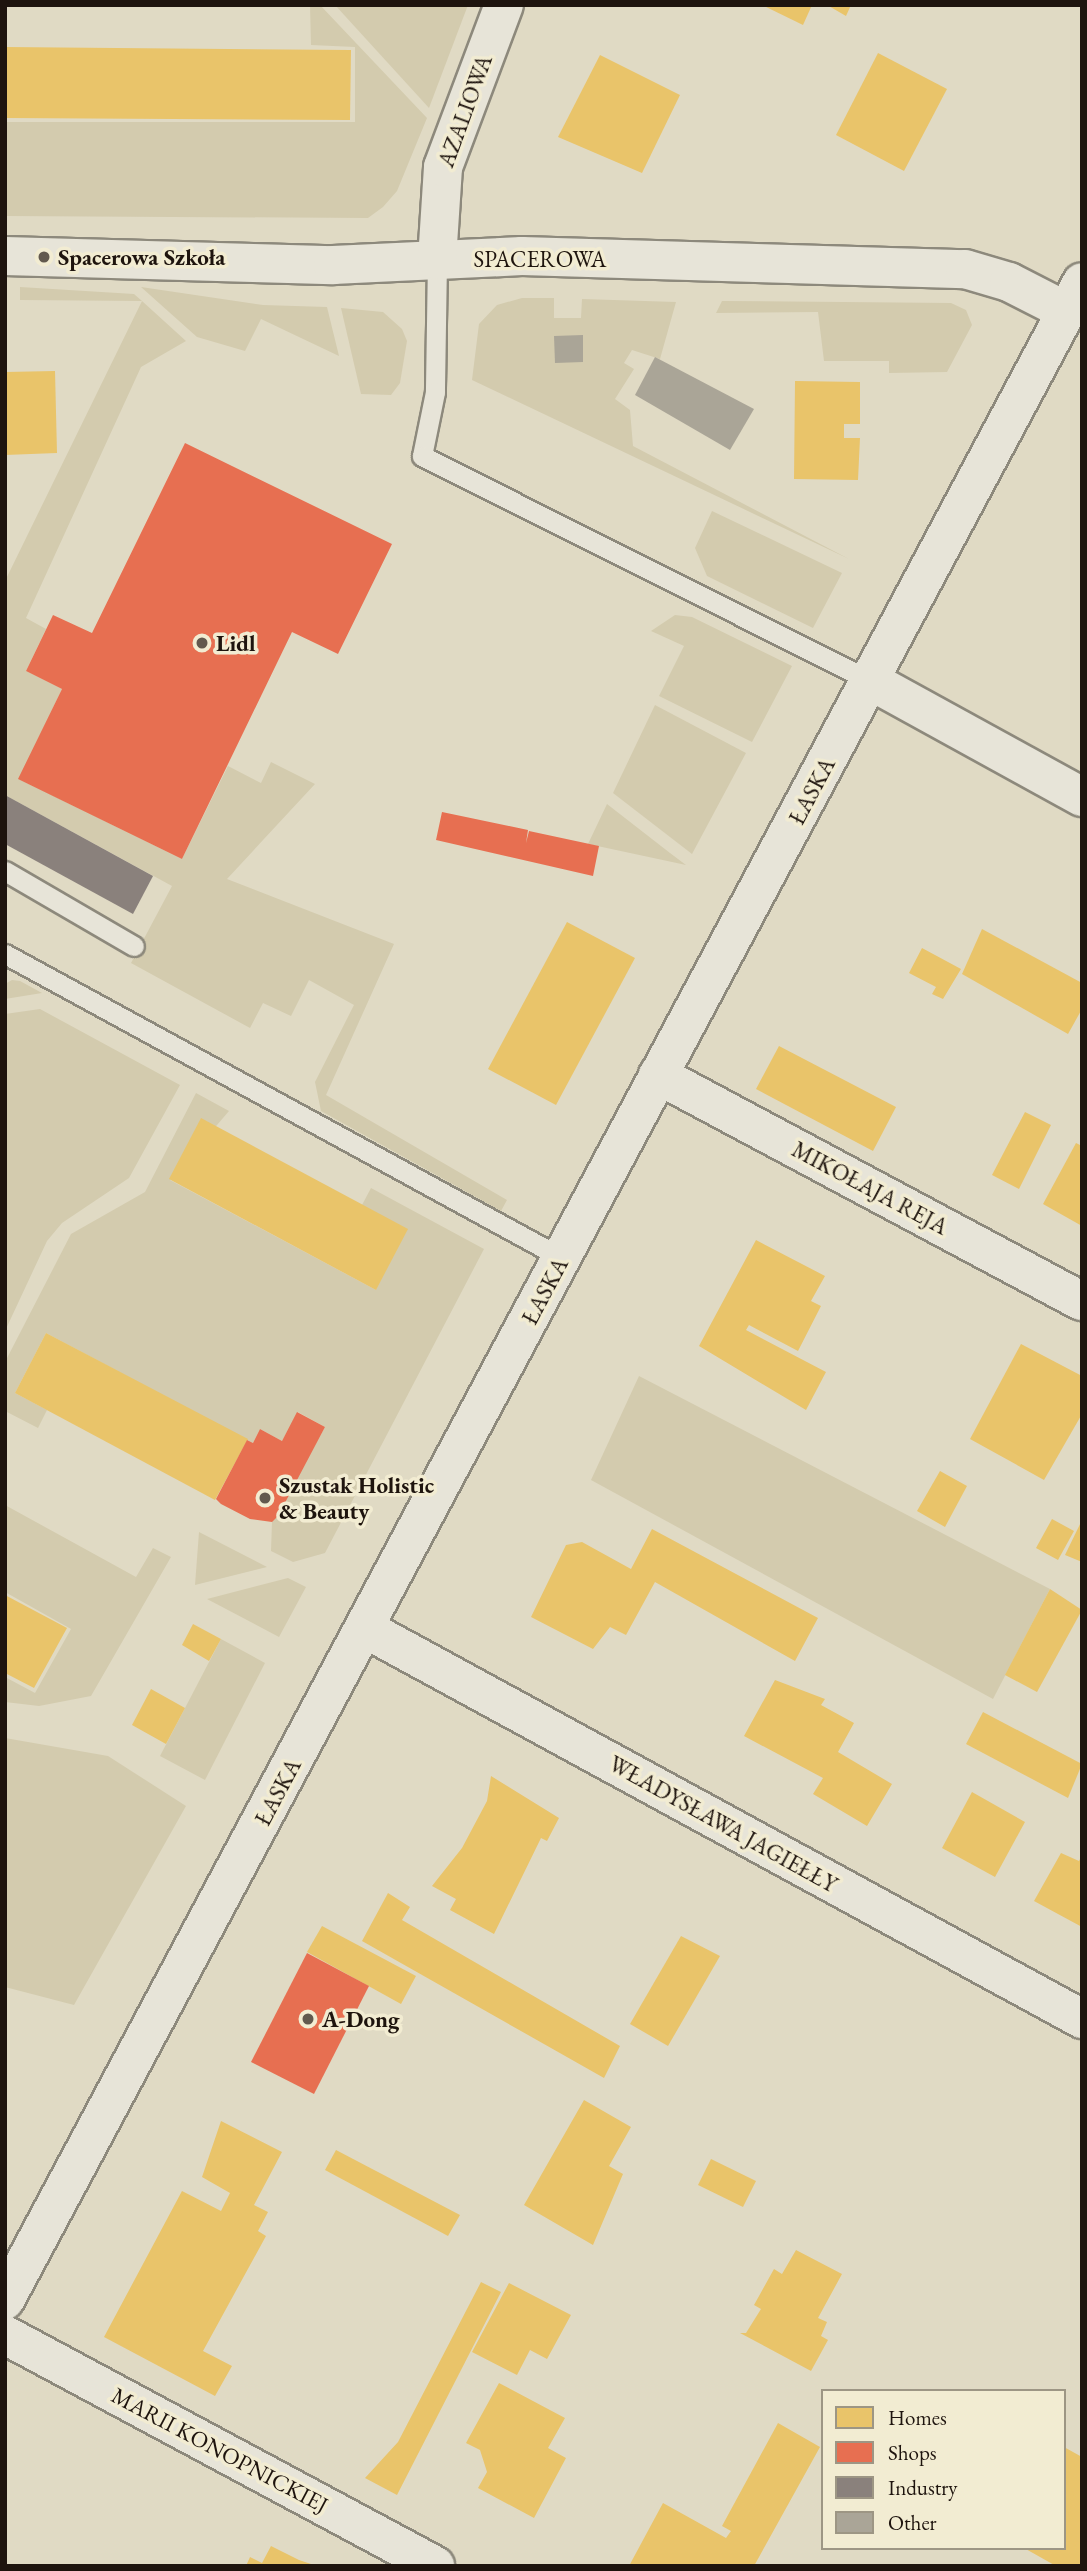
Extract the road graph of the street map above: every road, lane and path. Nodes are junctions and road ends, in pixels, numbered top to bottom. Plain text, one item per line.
1 (504, 5) edge
2 (5, 256) edge
3 (437, 260) junction
4 (1074, 297) edge
5 (871, 681) junction
6 (1082, 796) edge
7 (5, 871) edge
8 (134, 946) dead end
9 (5, 954) edge
10 (658, 1075) junction
11 (562, 1258) junction
12 (1082, 1301) edge
13 (364, 1628) junction
14 (1082, 2019) edge
15 (5, 2300) edge
16 (5, 2335) edge
17 (435, 2566) edge

1 - 3 street, AZALIOWA
2 - 3 street, SPACEROWA
3 - 4 street, SPACEROWA
3 - 5 lane
4 - 5 street, ŁASKA
5 - 6 street
5 - 10 street, ŁASKA
7 - 8 lane
9 - 11 lane
10 - 11 street, ŁASKA
10 - 12 street, MIKOŁAJA REJA
11 - 13 street, ŁASKA
13 - 14 street, WŁADYSŁAWA JAGIEŁŁY
13 - 15 street, ŁASKA
16 - 17 street, MARII KONOPNICKIEJ

